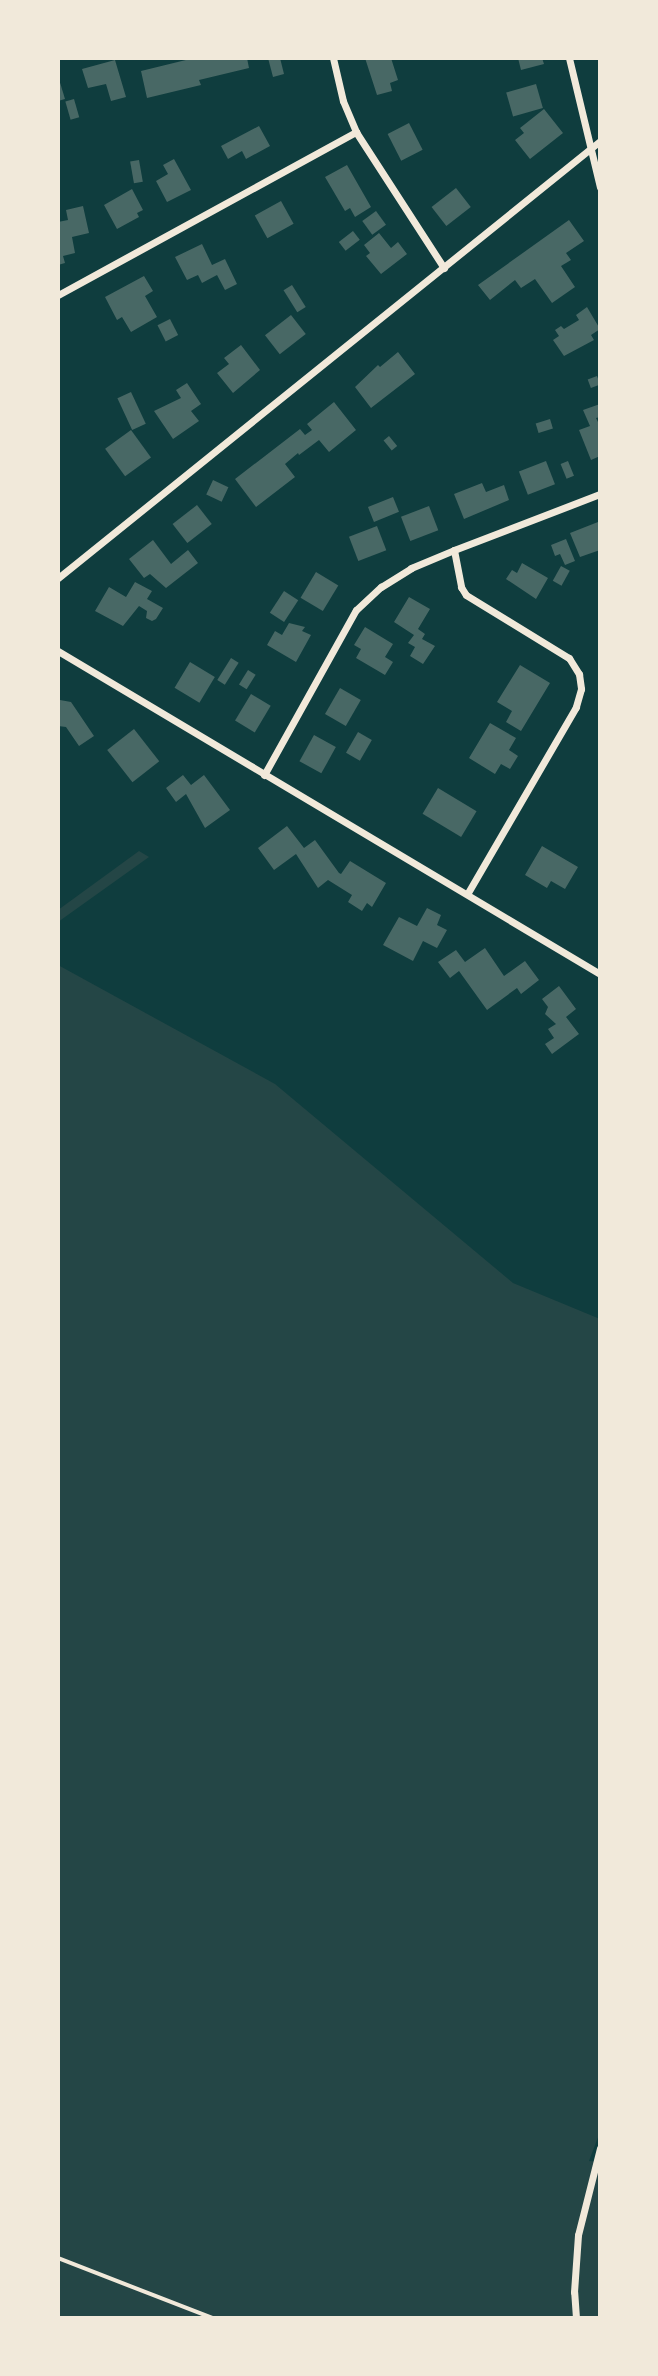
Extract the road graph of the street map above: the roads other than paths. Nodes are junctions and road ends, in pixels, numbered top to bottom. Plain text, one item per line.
1 (334, 58) edge
2 (569, 58) edge
3 (356, 132) junction
4 (600, 141) edge
5 (591, 149) junction
6 (600, 187) edge
7 (444, 268) junction
8 (58, 295) edge
9 (600, 494) edge
10 (454, 550) junction
11 (58, 578) edge
12 (58, 651) edge
13 (264, 775) junction
14 (467, 894) junction
15 (600, 974) edge
16 (600, 2148) edge
17 (576, 2318) edge

1 - 3 street
2 - 5 street
3 - 7 street
3 - 8 street
4 - 5 street
5 - 6 street
5 - 7 street
7 - 11 street
9 - 10 street
10 - 13 street
10 - 14 street
12 - 13 street
13 - 14 street
14 - 15 street
16 - 17 street

